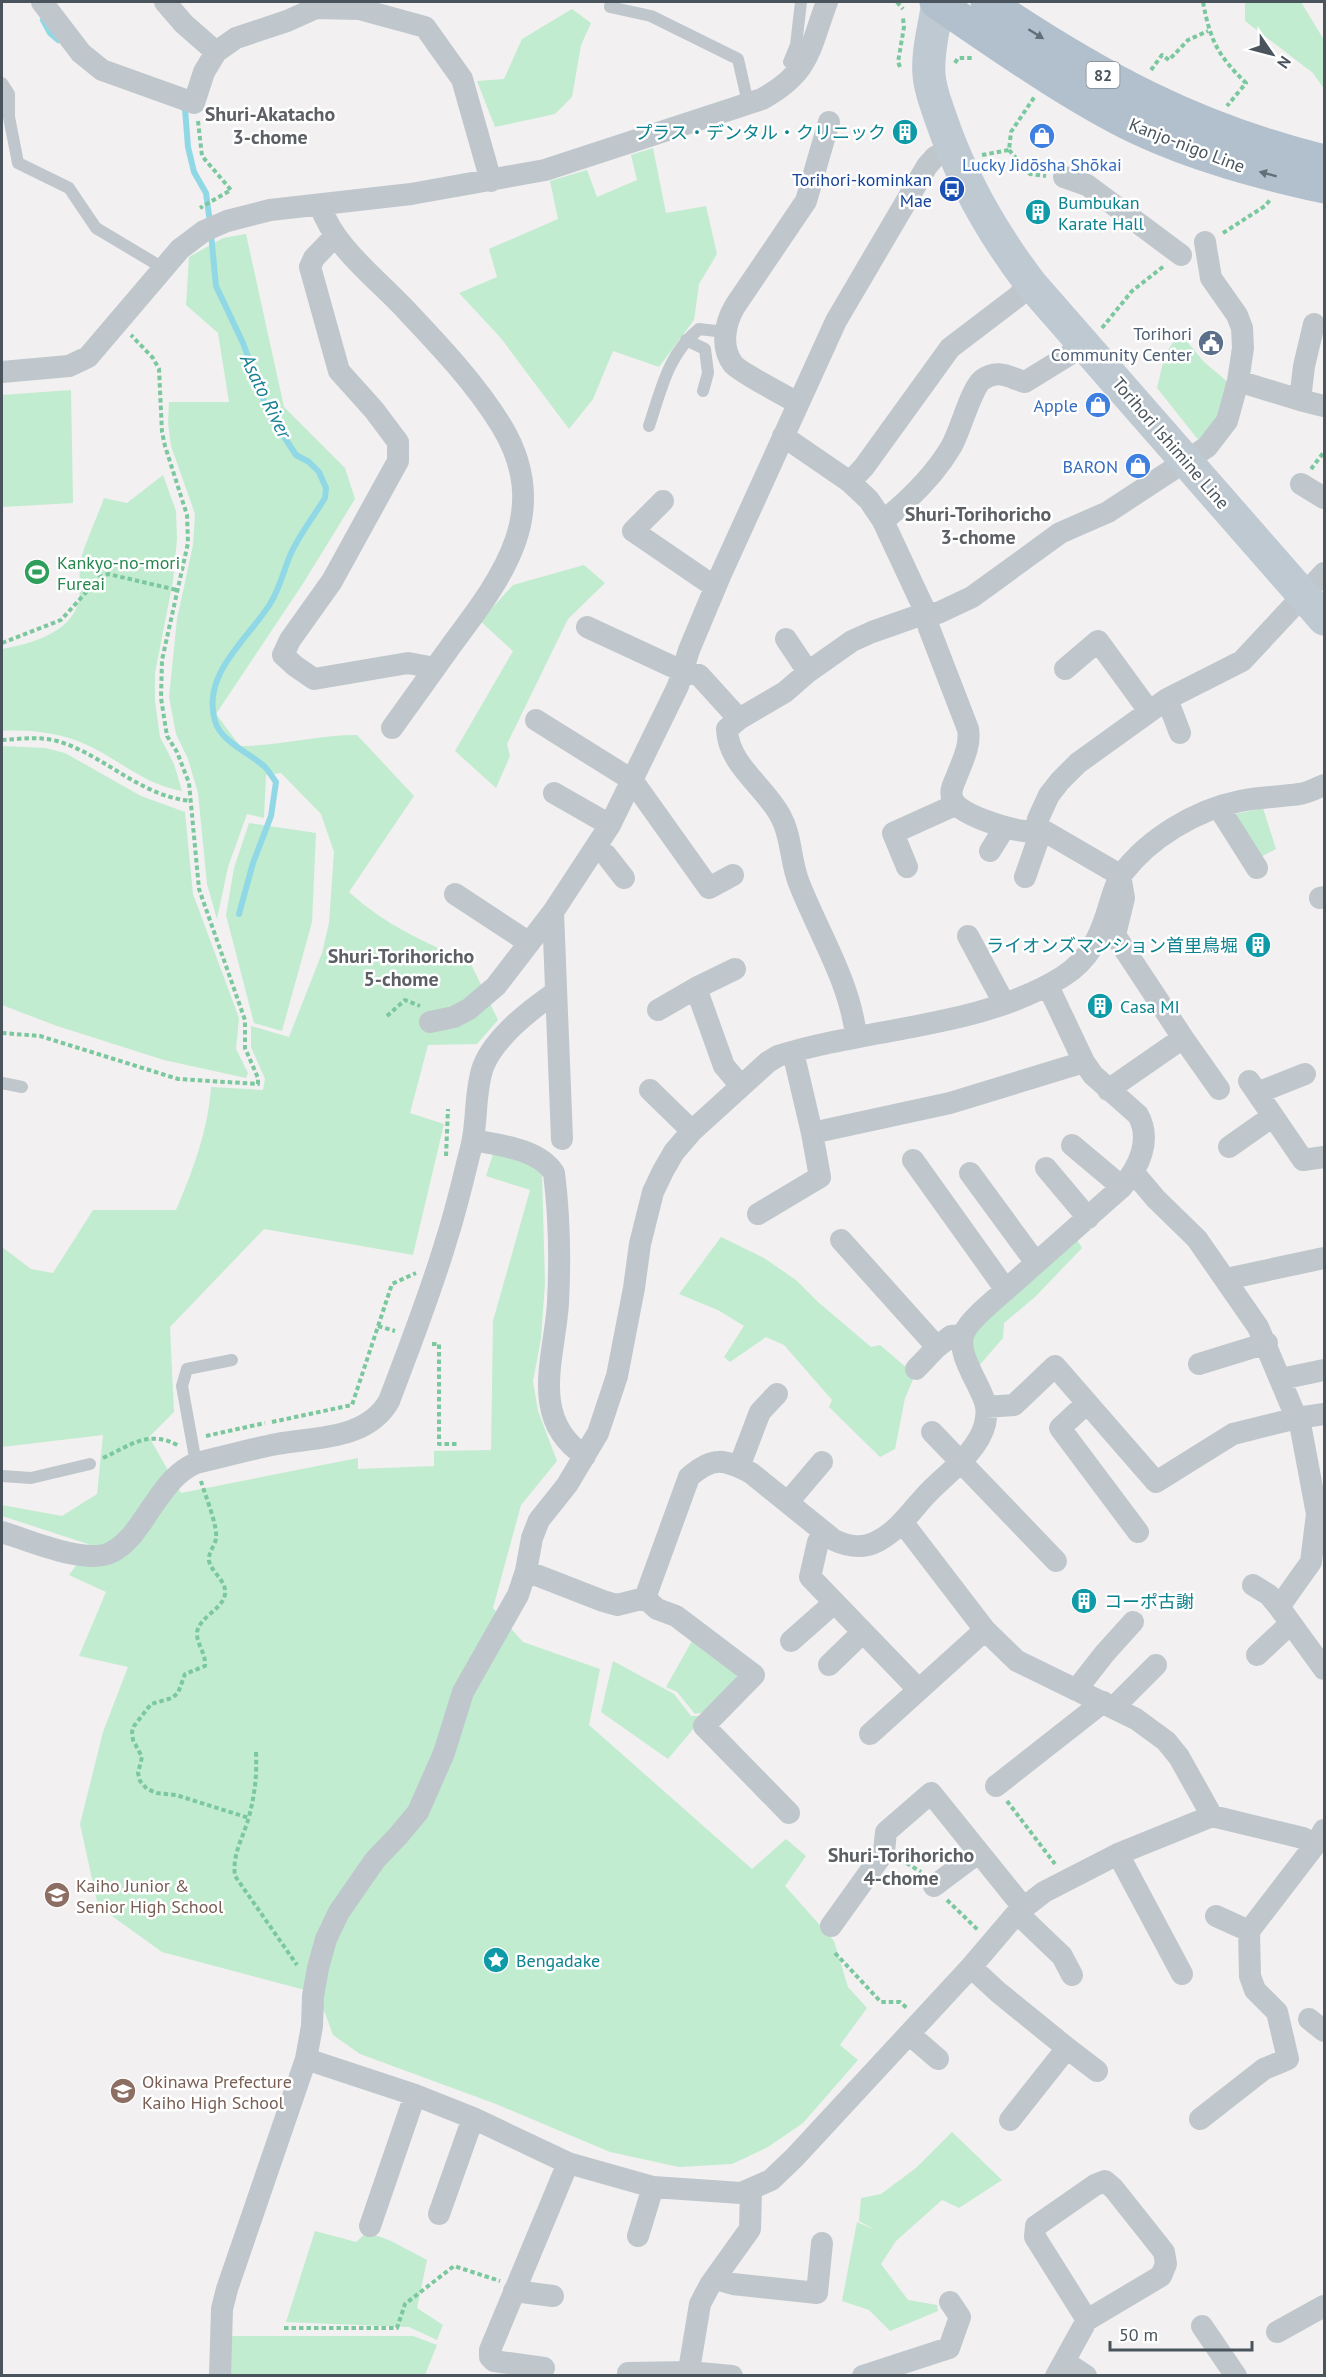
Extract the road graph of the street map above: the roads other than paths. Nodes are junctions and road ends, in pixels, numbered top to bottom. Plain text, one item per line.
1 (42, 2) edge
2 (165, 2) edge
3 (611, 2) edge
4 (801, 2) edge
5 (827, 2) edge
6 (937, 2) edge
7 (987, 2) edge
8 (406, 12) edge
9 (216, 52) junction
10 (801, 68) junction
11 (2, 83) edge
12 (748, 104) junction
13 (829, 122) dead end
14 (964, 153) junction
15 (1324, 161) edge
16 (1065, 177) dead end
17 (491, 181) junction
18 (1324, 187) edge
19 (320, 205) junction
20 (334, 236) junction
21 (1205, 242) dead end
22 (1181, 255) dead end
23 (164, 268) junction
24 (1031, 284) junction
25 (1314, 324) dead end
26 (725, 332) junction
27 (686, 339) junction
28 (1084, 345) junction
29 (2, 372) edge
30 (1238, 381) junction
31 (703, 391) dead end
32 (1300, 400) junction
33 (798, 403) junction
34 (1324, 406) edge
35 (649, 426) dead end
36 (783, 436) junction
37 (1187, 461) junction
38 (850, 482) junction
39 (1301, 484) dead end
40 (1324, 498) edge
41 (663, 501) dead end
42 (883, 521) junction
43 (715, 587) junction
44 (1318, 596) edge
45 (926, 613) junction
46 (587, 627) dead end
47 (786, 639) dead end
48 (435, 668) junction
49 (1065, 669) dead end
50 (682, 671) junction
51 (808, 672) junction
52 (1158, 705) junction
53 (739, 719) junction
54 (536, 720) dead end
55 (392, 728) dead end
56 (1180, 733) dead end
57 (632, 780) junction
58 (1324, 785) edge
59 (554, 793) dead end
60 (955, 805) junction
61 (1220, 808) junction
62 (610, 825) junction
63 (1005, 827) junction
64 (1036, 829) junction
65 (596, 848) junction
66 (990, 851) dead end
67 (907, 867) dead end
68 (1257, 868) dead end
69 (733, 875) dead end
70 (1120, 875) junction
71 (1025, 877) dead end
72 (624, 878) dead end
73 (455, 894) dead end
74 (554, 912) junction
75 (968, 936) dead end
76 (528, 942) junction
77 (735, 969) dead end
78 (1048, 986) junction
79 (696, 988) junction
80 (556, 992) junction
81 (1004, 1003) junction
82 (657, 1010) dead end
83 (430, 1022) road end
84 (856, 1036) junction
85 (1183, 1038) junction
86 (793, 1052) junction
87 (1084, 1062) junction
88 (1305, 1074) dead end
89 (2, 1083) edge
90 (741, 1086) junction
91 (21, 1087) dead end
92 (1219, 1089) dead end
93 (650, 1090) dead end
94 (1108, 1090) junction
95 (1273, 1116) junction
96 (692, 1131) junction
97 (812, 1133) junction
98 (562, 1138) dead end
99 (473, 1140) junction
100 (1071, 1145) dead end
101 (1229, 1147) dead end
102 (1324, 1157) edge
103 (913, 1160) dead end
104 (1046, 1168) dead end
105 (970, 1173) dead end
106 (1128, 1180) junction
107 (758, 1214) dead end
108 (1088, 1218) junction
109 (841, 1240) dead end
110 (1324, 1258) edge
111 (1036, 1263) junction
112 (1226, 1279) junction
113 (1006, 1290) junction
114 (963, 1335) junction
115 (1267, 1343) junction
116 (937, 1347) junction
117 (232, 1360) dead end
118 (1199, 1364) dead end
119 (916, 1369) dead end
120 (1324, 1370) edge
121 (1281, 1378) junction
122 (777, 1394) dead end
123 (1087, 1403) junction
124 (987, 1407) junction
125 (1324, 1414) edge
126 (1297, 1418) junction
127 (932, 1432) dead end
128 (585, 1456) junction
129 (195, 1457) junction
130 (960, 1461) junction
131 (822, 1462) dead end
132 (90, 1464) road end
133 (739, 1467) junction
134 (2, 1476) edge
135 (788, 1502) junction
136 (903, 1523) junction
137 (2, 1532) edge
138 (1138, 1532) dead end
139 (824, 1533) junction
140 (1056, 1561) dead end
141 (526, 1571) junction
142 (1253, 1585) dead end
143 (645, 1598) junction
144 (834, 1603) junction
145 (1285, 1616) junction
146 (1133, 1622) dead end
147 (985, 1630) junction
148 (862, 1632) junction
149 (791, 1641) dead end
150 (1257, 1655) dead end
151 (830, 1665) dead end
152 (1156, 1665) dead end
153 (1324, 1668) edge
154 (918, 1689) junction
155 (1076, 1690) junction
156 (1108, 1704) junction
157 (870, 1734) dead end
158 (996, 1786) road end
159 (789, 1813) dead end
160 (1212, 1816) junction
161 (1318, 1849) edge
162 (978, 1853) junction
163 (1118, 1854) junction
164 (934, 1886) dead end
165 (1020, 1910) junction
166 (1216, 1916) dead end
167 (831, 1926) dead end
168 (1249, 1930) junction
169 (971, 1967) junction
170 (1182, 1974) dead end
171 (1072, 1975) dead end
172 (909, 2034) junction
173 (1067, 2048) junction
174 (306, 2059) junction
175 (938, 2059) dead end
176 (1097, 2072) dead end
177 (415, 2095) junction
178 (473, 2118) junction
179 (1010, 2120) dead end
180 (1200, 2120) dead end
181 (568, 2163) junction
182 (653, 2187) junction
183 (751, 2190) junction
184 (439, 2214) dead end
185 (370, 2226) dead end
186 (638, 2235) dead end
187 (822, 2242) dead end
188 (714, 2279) junction
189 (515, 2288) junction
190 (553, 2296) dead end
191 (950, 2302) dead end
192 (1324, 2307) edge
193 (1087, 2320) junction
194 (1202, 2326) dead end
195 (1277, 2332) dead end
196 (544, 2368) dead end
197 (1060, 2369) edge
198 (628, 2373) dead end
199 (688, 2374) edge
200 (220, 2376) edge
201 (732, 2376) edge
202 (863, 2376) edge
203 (1086, 2376) edge
204 (1236, 2376) edge

1 - 9 street
2 - 9 street
3 - 12 lane
4 - 10 lane
5 - 10 street
6 - 14 street, Torihori Ishimine Line
18 -> 6 main road, Kanjo-nigo Line / 82
7 -> 15 main road, Kanjo-nigo Line / 82
8 - 9 street
8 - 17 street
10 - 12 street
11 - 23 lane
12 - 17 street
13 - 26 street
14 - 24 street, Torihori Ishimine Line
14 - 33 street
16 - 22 street
17 - 19 street
19 - 20 street
19 - 23 street
20 - 48 street
20 - 48 street
21 - 30 street
23 - 29 street
24 - 28 street, Torihori Ishimine Line
24 - 38 street
25 - 32 street
26 - 27 lane
26 - 33 street
27 - 31 lane
27 - 35 lane
28 - 37 street, Torihori Ishimine Line
28 - 42 street
30 - 32 street
30 - 37 street
32 - 34 street
33 - 36 street
36 - 38 street
36 - 43 street
37 - 44 street, Torihori Ishimine Line
37 - 45 street
38 - 42 street
39 - 40 street
41 - 43 street
42 - 45 street
43 - 50 street
44 - 52 street
45 - 51 street
45 - 60 street
46 - 50 street
47 - 51 street
48 - 55 street
49 - 52 street
50 - 53 street
50 - 57 street
51 - 53 street
52 - 56 street
52 - 64 street
53 - 84 street
54 - 57 street
57 - 62 street
57 - 69 street
58 - 61 street
59 - 62 street
60 - 63 street
60 - 67 street
61 - 68 street
61 - 70 street
62 - 65 street
63 - 64 street
63 - 66 street
64 - 70 street
64 - 71 street
65 - 72 street
65 - 74 street
70 - 78 street
70 - 85 street
73 - 76 street
74 - 76 street
74 - 80 street
75 - 81 street
76 - 83 street
77 - 79 street
78 - 81 street
78 - 87 street
79 - 82 street
79 - 90 street
80 - 98 street
80 - 99 street
81 - 84 street
84 - 86 street
85 - 92 street
85 - 94 street
86 - 90 street
86 - 97 street
87 - 94 street
87 - 97 street
88 - 95 street
89 - 91 lane
90 - 96 street
93 - 96 street
94 - 106 street
95 - 101 street
95 - 102 street
96 - 128 street
97 - 107 street
99 - 128 street
99 - 129 street
100 - 106 street
103 - 113 street
104 - 108 street
105 - 111 street
106 - 108 street
106 - 112 street
108 - 111 street
109 - 116 street
110 - 112 street
111 - 113 street
112 - 115 street
113 - 114 street
114 - 116 street
114 - 124 street
115 - 118 street
115 - 121 street
116 - 119 street
117 - 129 lane
120 - 121 street
121 - 126 street
122 - 133 street
123 - 124 street
123 - 126 street
123 - 138 street
124 - 130 street
125 - 126 street
126 - 145 street
127 - 130 street
128 - 141 street
129 - 137 street
130 - 136 street
130 - 140 street
131 - 135 street
132 - 134 lane
133 - 135 street
133 - 143 street
135 - 139 street
136 - 139 street
136 - 147 street
139 - 144 street
141 - 143 street
141 - 174 street
142 - 145 street
143 - 159 street
144 - 148 street
144 - 149 street
145 - 150 street
145 - 153 street
146 - 155 street
147 - 154 street
147 - 155 street
148 - 151 street
148 - 154 street
152 - 156 street
154 - 157 street
155 - 156 street
156 - 158 street
156 - 160 street
160 - 161 street
160 - 163 street
161 - 168 street
162 - 164 street
162 - 165 street
162 - 167 street
163 - 165 street
163 - 170 street
165 - 169 street
165 - 171 street
166 - 168 street
168 - 180 street
169 - 172 street
169 - 173 street
172 - 175 street
172 - 183 street
173 - 176 street
173 - 179 street
174 - 177 street
174 - 200 street
177 - 178 street
177 - 185 street
178 - 181 street
178 - 184 street
181 - 182 street
181 - 189 street
182 - 183 street
182 - 186 street
183 - 188 street
187 - 188 street
188 - 199 street
189 - 190 street
189 - 196 street
191 - 202 street
192 - 195 street
193 - 193 street
193 - 197 street
194 - 204 street
197 - 203 street
198 - 199 street
199 - 201 street

